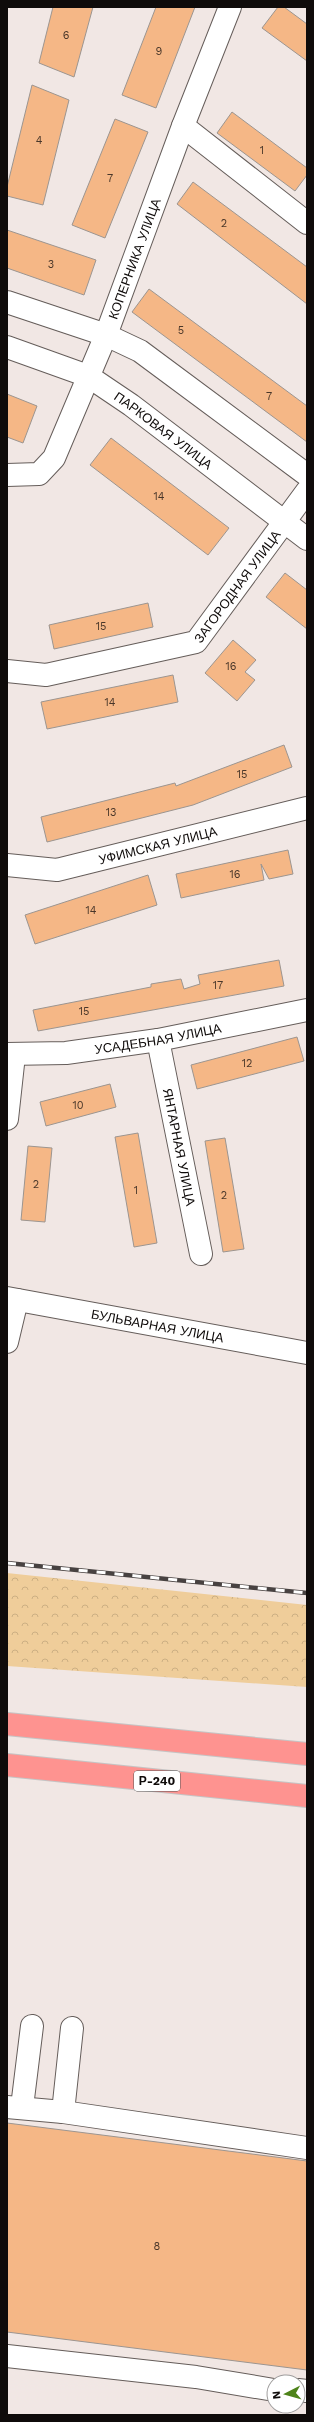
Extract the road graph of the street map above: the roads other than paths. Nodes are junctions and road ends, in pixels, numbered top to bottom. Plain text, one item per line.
1 (230, 7) edge
2 (183, 126) junction
3 (307, 223) edge
4 (7, 302) edge
5 (106, 335) junction
6 (7, 346) edge
7 (88, 376) junction
8 (7, 475) edge
9 (307, 475) edge
10 (307, 491) edge
11 (284, 522) junction
12 (307, 539) edge
13 (7, 671) edge
14 (307, 808) edge
15 (7, 865) edge
16 (307, 1010) edge
17 (158, 1040) junction
18 (11, 1055) edge
19 (7, 1119) edge
20 (201, 1254) dead end
21 (12, 1299) edge
22 (7, 1342) edge
23 (307, 1353) edge
24 (7, 1724) edge
25 (307, 1754) edge
26 (7, 1765) edge
27 (307, 1796) edge
28 (32, 2026) dead end
29 (72, 2028) dead end
30 (15, 2107) edge
31 (63, 2112) junction
32 (307, 2148) edge
33 (7, 2356) edge
34 (266, 2389) edge

1 - 2 street, КОПЕРНИКА УЛИЦА
2 - 3 street
2 - 5 street, КОПЕРНИКА УЛИЦА
4 - 5 street
5 - 7 street, КОПЕРНИКА УЛИЦА
5 - 9 street
6 - 7 street, ПАРКОВАЯ УЛИЦА
7 - 8 street, КОПЕРНИКА УЛИЦА
7 - 11 street, ПАРКОВАЯ УЛИЦА
10 - 11 street, ЗАГОРОДНАЯ УЛИЦА
11 - 12 street, ПАРКОВАЯ УЛИЦА
11 - 13 street, ЗАГОРОДНАЯ УЛИЦА
14 - 15 street, УФИМСКАЯ УЛИЦА
16 - 17 street, УСАДЕБНАЯ УЛИЦА
17 - 18 street, УСАДЕБНАЯ УЛИЦА
17 - 20 street, ЯНТАРНАЯ УЛИЦА
18 - 19 street
21 - 22 street
21 - 23 street, БУЛЬВАРНАЯ УЛИЦА
24 - 25 highway
26 - 27 highway, Р-240
28 - 30 street
29 - 31 street
30 - 31 street
31 - 32 street
33 - 34 street

